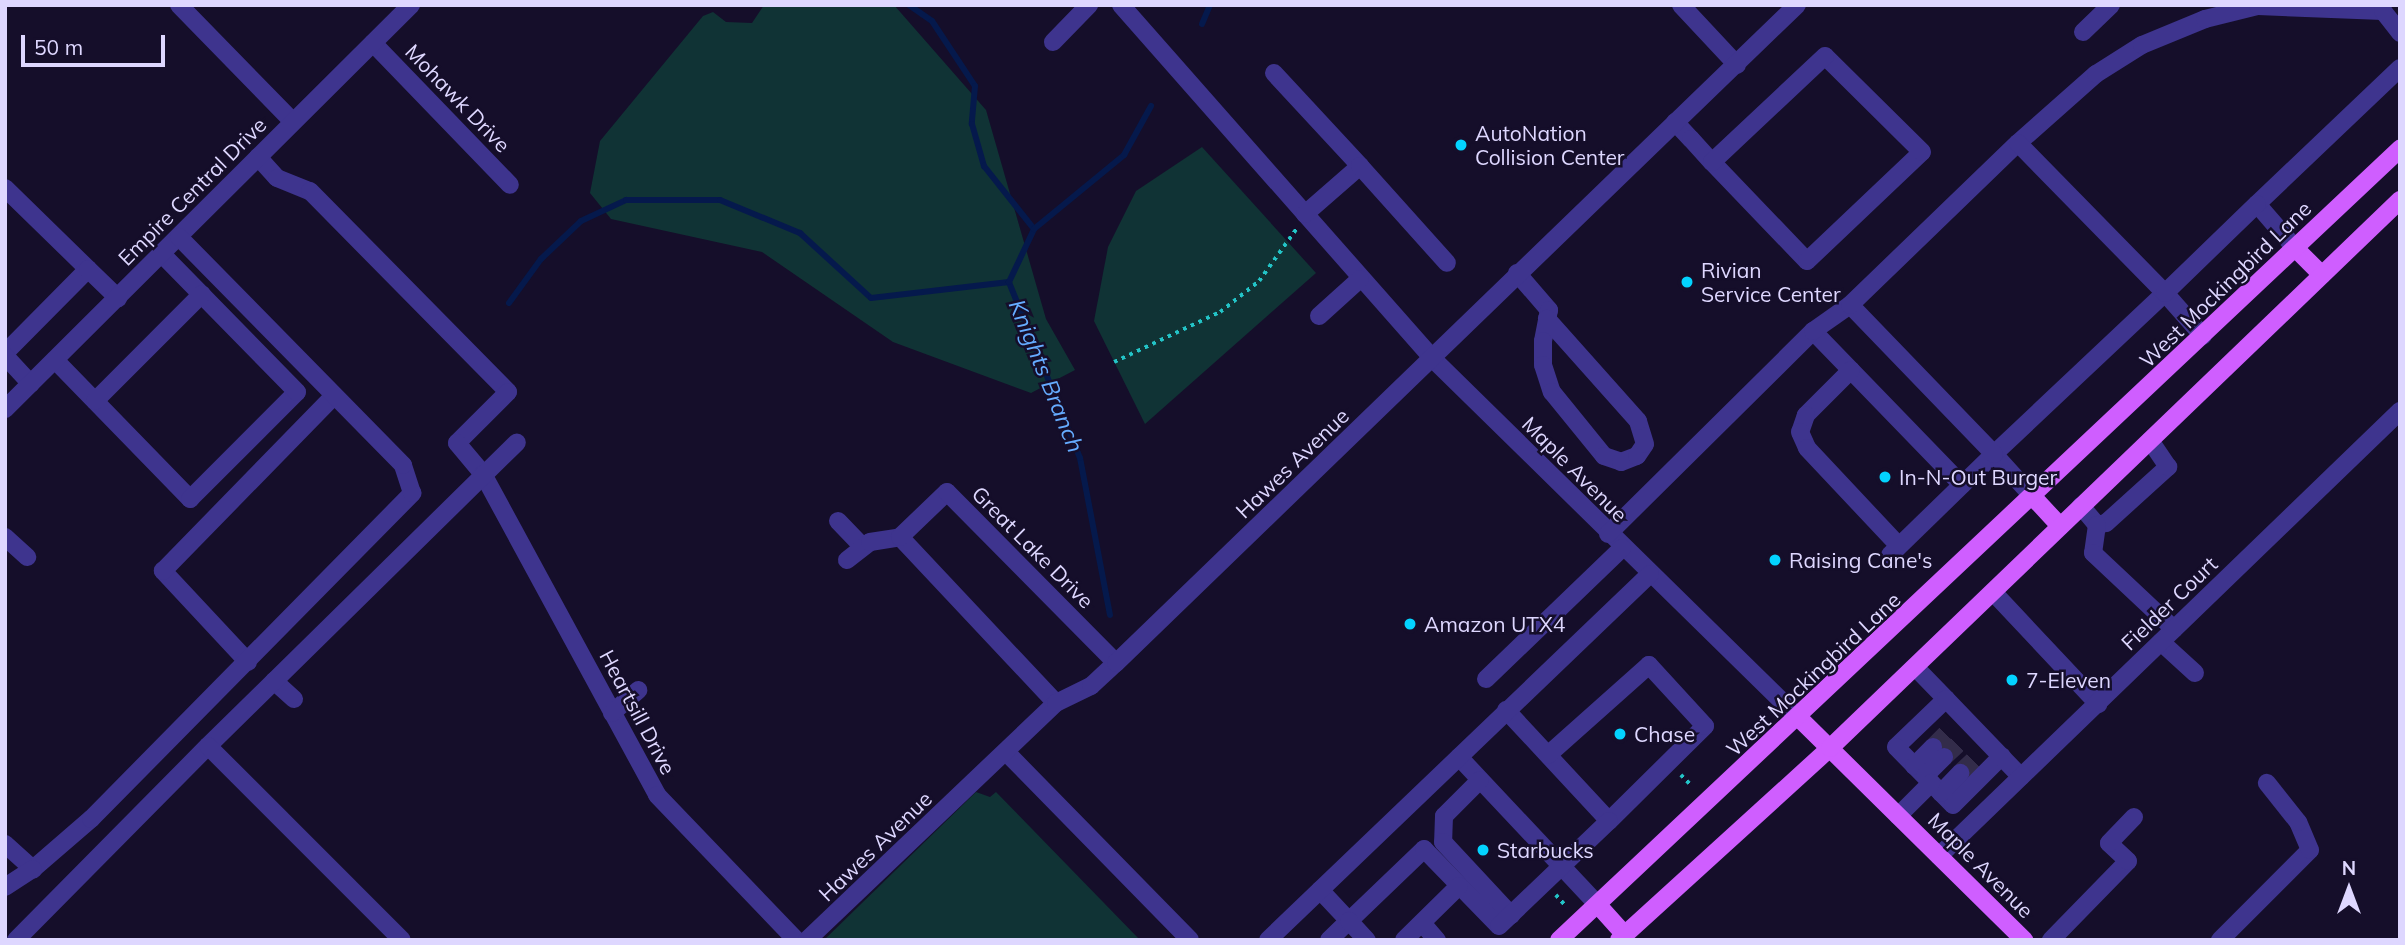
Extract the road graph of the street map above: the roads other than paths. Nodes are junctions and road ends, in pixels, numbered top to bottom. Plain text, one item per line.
1 (179, 5) edge
2 (1088, 5) edge
3 (1121, 5) edge
4 (1682, 5) edge
5 (1797, 5) edge
6 (2111, 5) edge
7 (408, 6) edge
8 (2083, 32) dead end
9 (2400, 33) edge
10 (1053, 42) dead end
11 (373, 43) junction
12 (1737, 65) junction
13 (2400, 68) edge
14 (1273, 73) dead end
15 (293, 122) junction
16 (1675, 122) junction
17 (2018, 143) junction
18 (2400, 149) edge
19 (258, 158) junction
20 (1712, 162) junction
21 (1360, 166) junction
22 (510, 185) dead end
23 (5, 188) edge
24 (2400, 200) edge
25 (2257, 204) junction
26 (1304, 214) junction
27 (179, 237) junction
28 (2295, 248) junction
29 (162, 254) junction
30 (1447, 263) dead end
31 (88, 270) junction
32 (1517, 273) junction
33 (2322, 275) junction
34 (1360, 279) junction
35 (2165, 293) junction
36 (202, 294) junction
37 (118, 298) junction
38 (1850, 304) junction
39 (1320, 316) dead end
40 (1547, 319) junction
41 (1813, 331) junction
42 (2203, 336) junction
43 (5, 355) edge
44 (1432, 358) junction
45 (55, 360) junction
46 (1851, 370) junction
47 (31, 384) junction
48 (334, 396) junction
49 (94, 401) junction
50 (5, 409) edge
51 (2400, 411) edge
52 (2150, 440) junction
53 (517, 442) dead end
54 (1994, 454) junction
55 (483, 474) junction
56 (1962, 485) junction
57 (2033, 497) junction
58 (2081, 506) junction
59 (838, 521) dead end
60 (2098, 525) junction
61 (2060, 526) junction
62 (1608, 534) junction
63 (5, 537) edge
64 (900, 537) junction
65 (863, 547) junction
66 (1622, 548) junction
67 (27, 557) dead end
68 (847, 560) dead end
69 (1650, 575) junction
70 (1993, 592) junction
71 (2168, 635) junction
72 (248, 662) junction
73 (1116, 663) junction
74 (1915, 667) junction
75 (2195, 673) dead end
76 (1486, 679) dead end
77 (274, 681) junction
78 (638, 690) dead end
79 (294, 699) dead end
80 (1946, 699) junction
81 (1056, 703) junction
82 (2098, 704) junction
83 (1506, 710) junction
84 (612, 713) junction
85 (1800, 719) junction
86 (208, 746) junction
87 (1830, 748) junction
88 (1006, 752) junction
89 (1939, 752) tunnel mouth
90 (1990, 752) junction
91 (1548, 755) junction
92 (1459, 757) junction
93 (1960, 773) tunnel mouth
94 (2021, 777) junction
95 (1480, 779) junction
96 (1928, 779) junction
97 (2267, 783) dead end
98 (1898, 816) junction
99 (2134, 817) dead end
100 (1609, 821) junction
101 (5, 844) edge
102 (1939, 856) junction
103 (1561, 866) junction
104 (33, 869) junction
105 (1459, 886) junction
106 (5, 887) edge
107 (1320, 890) junction
108 (1598, 905) junction
109 (1511, 915) junction
110 (1349, 921) junction
111 (1422, 923) junction
112 (1622, 937) edge
113 (16, 940) edge
114 (402, 940) edge
115 (796, 940) edge
116 (807, 940) edge
117 (1190, 940) edge
118 (1268, 940) edge
119 (1329, 940) edge
120 (1367, 940) edge
121 (1404, 940) edge
122 (1437, 940) edge
123 (1559, 940) edge
124 (2024, 940) edge
125 (2051, 940) edge
126 (2220, 940) edge

1 - 15 street
2 - 10 street
3 - 26 street, Maple Avenue
4 - 12 street
5 - 12 street, Hawes Avenue
6 - 8 street
7 - 11 street, Empire Central Drive
9 - 17 street
11 - 15 street, Empire Central Drive
11 - 22 street, Mohawk Drive
12 - 16 street, Hawes Avenue
13 - 25 street
14 - 21 street
15 - 19 street, Empire Central Drive
16 - 20 street
16 - 32 street, Hawes Avenue
17 - 35 street
17 - 38 street
18 - 28 main road, West Mockingbird Lane
19 - 27 street, Empire Central Drive
19 - 55 street, Heartsill Drive
20 - 20 street
21 - 26 street
21 - 30 street
23 - 31 street
24 - 33 main road
25 - 28 street
25 - 35 street
26 - 34 street, Maple Avenue
27 - 29 street, Empire Central Drive
27 - 48 street
28 - 33 main road
28 - 42 main road, West Mockingbird Lane
29 - 36 street
29 - 37 street, Empire Central Drive
31 - 37 street
31 - 43 street
32 - 40 street
32 - 44 street, Hawes Avenue
33 - 52 main road
34 - 39 street
34 - 44 street, Maple Avenue
35 - 42 street
35 - 54 street
36 - 49 street
36 - 49 street
37 - 45 street, Empire Central Drive
38 - 41 street
38 - 54 street
40 - 40 street
41 - 46 street
41 - 62 street
42 - 57 main road, West Mockingbird Lane
43 - 47 street
44 - 62 street, Maple Avenue
44 - 73 street, Hawes Avenue
45 - 47 street, Empire Central Drive
45 - 49 street
46 - 56 street
46 - 56 street
47 - 50 street, Empire Central Drive
48 - 72 street
48 - 72 street
51 - 71 street, Fielder Court
52 - 58 main road
52 - 60 street
53 - 55 street
54 - 56 street
54 - 57 street
55 - 77 street
55 - 84 street, Heartsill Drive
57 - 61 main road
57 - 85 main road, West Mockingbird Lane
58 - 60 street
58 - 61 main road
59 - 65 street
60 - 71 street
61 - 70 main road
62 - 66 street, Maple Avenue
63 - 67 street
64 - 65 street
64 - 73 street, Great Lake Drive
64 - 81 street
65 - 68 street
66 - 69 street, Maple Avenue
66 - 76 street
69 - 83 street
69 - 85 street, Maple Avenue
70 - 74 main road
70 - 82 street
71 - 75 street
71 - 82 street, Fielder Court
72 - 104 street
73 - 81 street, Hawes Avenue
74 - 80 street
74 - 87 main road
77 - 79 street
77 - 86 street
78 - 84 street
80 - 90 street
80 - 96 street
81 - 88 street, Hawes Avenue
82 - 94 street, Fielder Court
83 - 91 street
83 - 92 street
84 - 115 street, Heartsill Drive
85 - 87 main road, Maple Avenue
85 - 108 main road, West Mockingbird Lane
86 - 113 street
86 - 114 street
87 - 98 main road, Maple Avenue
87 - 112 main road
88 - 116 street, Hawes Avenue
88 - 117 street
89 - 96 street
90 - 94 street
90 - 96 street
91 - 100 street
91 - 100 street
92 - 95 street
92 - 107 street
93 - 96 street
94 - 102 street, Fielder Court
95 - 103 street
95 - 109 street
96 - 98 street
97 - 126 street
98 - 102 main road, Maple Avenue
99 - 125 street
100 - 103 street
101 - 104 street
102 - 124 main road, Maple Avenue
103 - 108 street
103 - 109 street
104 - 106 street
105 - 109 street
105 - 110 street
105 - 111 street
107 - 110 street
107 - 118 street
108 - 112 main road
108 - 123 main road, West Mockingbird Lane
110 - 119 street
110 - 120 street
111 - 121 street
111 - 122 street

